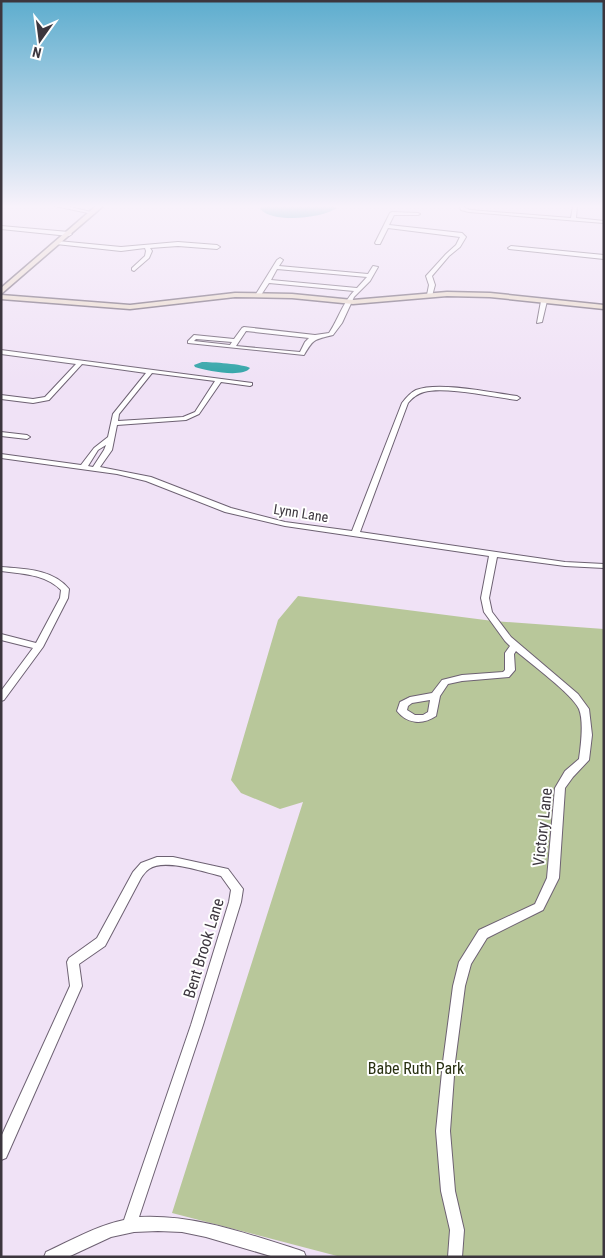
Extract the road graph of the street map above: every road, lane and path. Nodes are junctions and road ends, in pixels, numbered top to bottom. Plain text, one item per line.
1 (33, 265) edge
2 (139, 265) edge
3 (440, 265) edge
4 (277, 267) joint
5 (375, 267) dead end
6 (134, 270) dead end
7 (370, 276) junction
8 (268, 281) junction
9 (357, 290) junction
10 (1, 292) edge
11 (259, 294) junction
12 (430, 295) junction
13 (1, 297) edge
14 (544, 301) junction
15 (349, 302) junction
16 (604, 307) edge
17 (539, 322) dead end
18 (315, 337) junction
19 (234, 344) junction
20 (1, 352) edge
21 (81, 362) junction
22 (149, 372) junction
23 (220, 381) junction
24 (250, 384) dead end
25 (1, 397) edge
26 (517, 398) dead end
27 (114, 423) junction
28 (1, 434) edge
29 (27, 437) dead end
30 (110, 438) junction
31 (1, 456) edge
32 (83, 467) junction
33 (95, 469) junction
34 (355, 534) junction
35 (493, 554) junction
36 (604, 566) edge
37 (1, 570) edge
38 (1, 637) edge
39 (516, 646) junction
40 (39, 647) junction
41 (435, 696) dead end
42 (1, 698) edge
43 (1, 1153) edge
44 (129, 1227) junction
45 (51, 1257) edge
46 (299, 1257) edge
47 (455, 1257) edge

1 - 10 street
2 - 6 street
3 - 12 street
4 - 7 street
4 - 8 street
5 - 7 street
7 - 9 street
8 - 9 street
8 - 11 street
9 - 15 street
11 - 13 street
11 - 15 street
12 - 14 street
12 - 15 street
14 - 16 street
14 - 17 street
15 - 18 street
18 - 19 street
18 - 19 street
19 - 19 street
20 - 21 street
21 - 22 street
21 - 25 street
22 - 23 street
22 - 27 street
23 - 24 street
23 - 27 street
26 - 34 street
27 - 30 street
28 - 29 street
30 - 32 street
30 - 33 street
31 - 32 street, Lynn Lane
32 - 33 street, Lynn Lane
33 - 34 street, Lynn Lane
34 - 35 street, Lynn Lane
35 - 36 street, Lynn Lane
35 - 39 street, Victory Lane
37 - 40 street
38 - 40 street
39 - 41 street
39 - 47 street, Victory Lane
40 - 42 street
43 - 44 street, Bent Brook Lane
44 - 45 street
44 - 46 street

